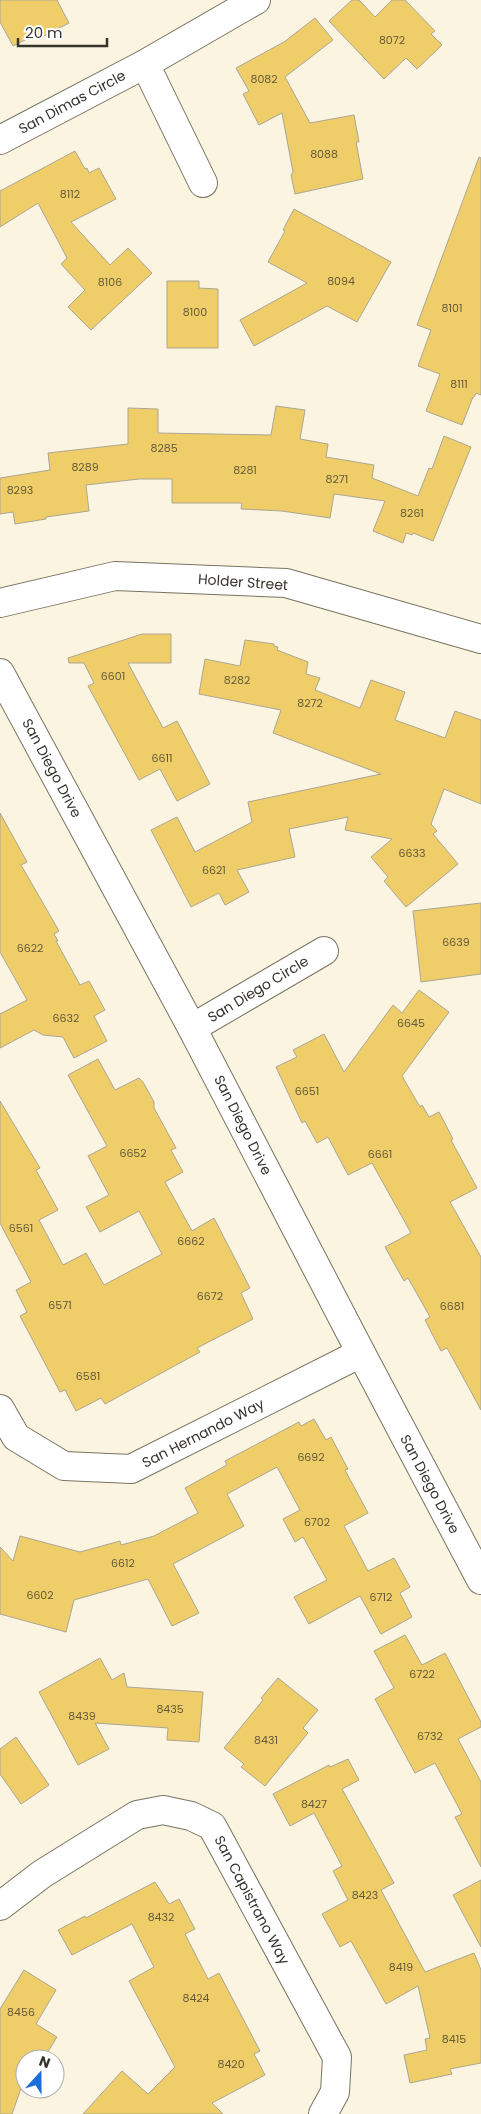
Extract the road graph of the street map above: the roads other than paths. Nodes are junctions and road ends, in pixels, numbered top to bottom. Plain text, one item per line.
1 (256, 0) edge
2 (145, 64) junction
3 (0, 140) edge
4 (203, 183) dead end
5 (0, 603) edge
6 (478, 630) edge
7 (0, 673) edge
8 (324, 951) dead end
9 (192, 1028) junction
10 (361, 1354) junction
11 (0, 1409) edge
12 (481, 1580) edge
13 (0, 1906) edge
14 (323, 2114) edge

1 - 2 street, San Dimas Circle
2 - 3 street, San Dimas Circle
2 - 4 street
5 - 6 street, Holder Street
7 - 9 street, San Diego Drive
8 - 9 street, San Diego Circle
9 - 10 street, San Diego Drive
10 - 11 street, San Hernando Way
10 - 12 street, San Diego Drive
13 - 14 street, San Capistrano Way

